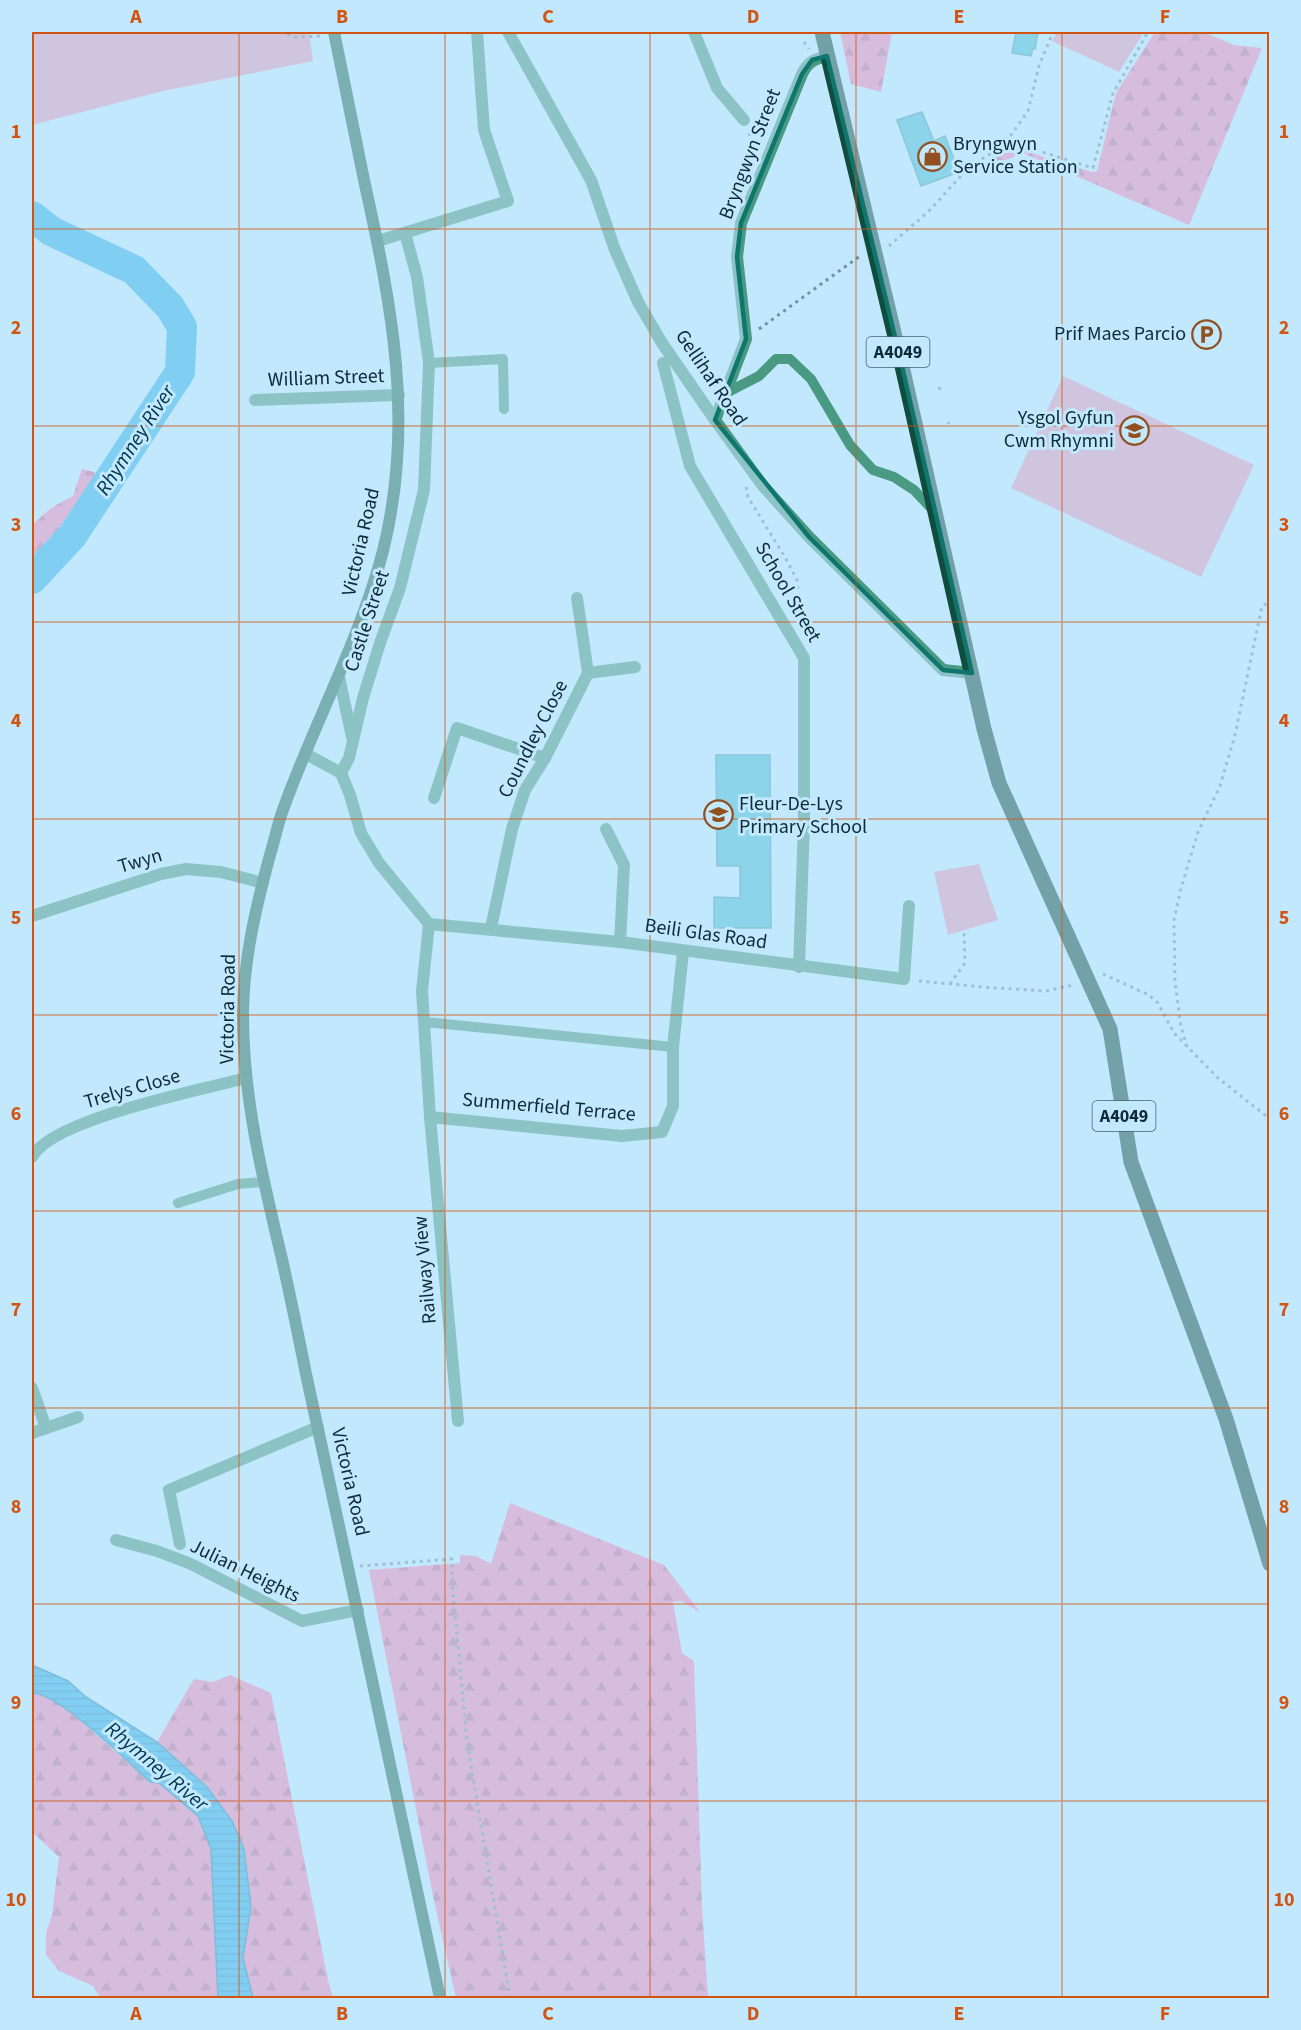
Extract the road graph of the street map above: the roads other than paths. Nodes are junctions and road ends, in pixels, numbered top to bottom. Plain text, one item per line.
1 (477, 32) edge
2 (508, 32) edge
3 (694, 32) edge
4 (822, 32) edge
5 (334, 33) edge
6 (827, 56) junction
7 (744, 120) road end
8 (405, 233) junction
9 (378, 241) junction
10 (429, 363) junction
11 (663, 363) dead end
12 (724, 394) junction
13 (399, 395) junction
14 (255, 400) dead end
15 (504, 409) dead end
16 (715, 420) junction
17 (934, 510) junction
18 (578, 598) dead end
19 (635, 667) dead end
20 (588, 673) junction
21 (972, 674) junction
22 (339, 677) junction
23 (353, 741) junction
24 (306, 754) junction
25 (545, 758) junction
26 (341, 773) junction
27 (434, 798) dead end
28 (606, 829) dead end
29 (263, 883) junction
30 (909, 906) dead end
31 (32, 916) edge
32 (429, 924) junction
33 (491, 928) junction
34 (620, 942) junction
35 (684, 952) junction
36 (798, 967) junction
37 (425, 1022) junction
38 (672, 1047) junction
39 (246, 1078) junction
40 (430, 1117) junction
41 (33, 1154) edge
42 (263, 1182) junction
43 (178, 1203) dead end
44 (32, 1388) edge
45 (78, 1417) dead end
46 (458, 1421) dead end
47 (318, 1427) junction
48 (46, 1428) junction
49 (32, 1433) edge
50 (116, 1540) dead end
51 (180, 1544) dead end
52 (1269, 1563) edge
53 (358, 1610) junction
54 (440, 1998) edge

1 - 8 street
2 - 16 street, Gellihaf Road
3 - 7 street
4 - 6 main road, A4049
5 - 9 main road, Victoria Road
6 - 12 street, Bryngwyn Street
6 - 17 main road, A4049
8 - 9 street
8 - 10 street, Castle Street
9 - 13 main road, Victoria Road
10 - 15 lane
10 - 23 street, Castle Street
11 - 36 street, School Street
12 - 16 street, Bryngwyn Street
12 - 17 lane
13 - 14 street, William Street
13 - 22 main road, Victoria Road
16 - 21 street, Gellihaf Road
17 - 21 main road, A4049
18 - 20 street, Coundley Close
19 - 20 street, Coundley Close
20 - 25 street, Coundley Close
21 - 52 main road, A4049
22 - 23 street
22 - 24 main road, Victoria Road
23 - 26 street, Castle Street
24 - 26 street
24 - 29 main road, Victoria Road
25 - 27 street
25 - 33 street, Coundley Close
26 - 32 street
28 - 34 street
29 - 31 street, Twyn
29 - 39 main road, Victoria Road
30 - 36 street, Beili Glas Road
32 - 33 street, Beili Glas Road
32 - 37 street, Railway View
33 - 34 street, Beili Glas Road
34 - 35 street, Beili Glas Road
35 - 36 street, Beili Glas Road
35 - 38 street, Summerfield Terrace
37 - 38 lane
37 - 40 street, Railway View
38 - 40 street, Summerfield Terrace
39 - 41 street, Trelys Close
39 - 42 main road, Victoria Road
40 - 46 street, Railway View
42 - 43 lane
42 - 47 main road, Victoria Road
44 - 48 street
45 - 48 street
47 - 51 street
47 - 53 main road, Victoria Road
48 - 49 street
50 - 53 street, Julian Heights
53 - 54 main road, Victoria Road

